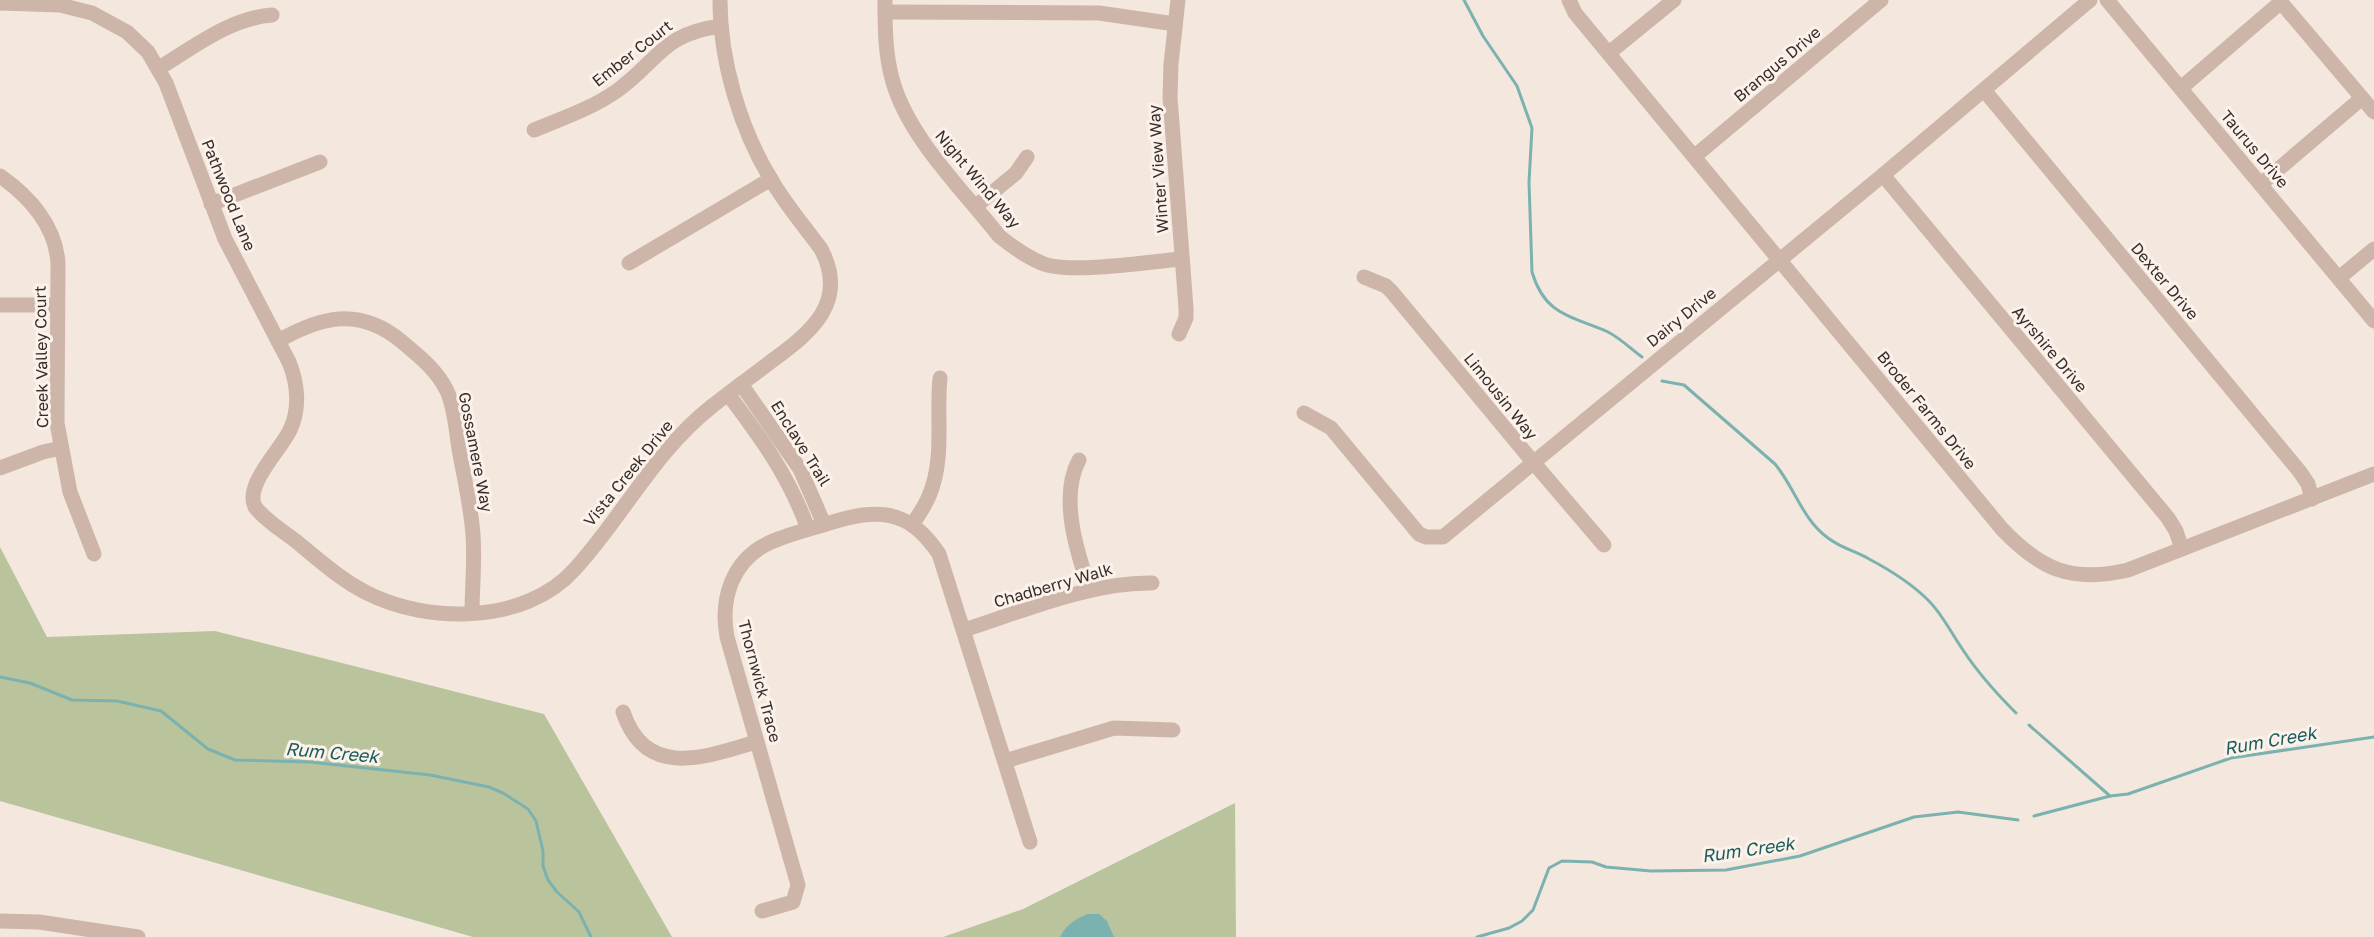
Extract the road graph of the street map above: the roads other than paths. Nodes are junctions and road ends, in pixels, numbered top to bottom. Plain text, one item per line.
1 (720, 0) edge
2 (1178, 0) edge
3 (1569, 0) edge
4 (1674, 0) edge
5 (1881, 0) edge
6 (2090, 0) edge
7 (2107, 0) edge
8 (2280, 1) edge
9 (0, 3) edge
10 (885, 6) edge
11 (272, 15) dead end
12 (1175, 24) junction
13 (721, 26) junction
14 (1609, 53) junction
15 (159, 68) junction
16 (2181, 88) junction
17 (1984, 90) junction
18 (2362, 98) junction
19 (2374, 112) edge
20 (534, 130) dead end
21 (1695, 156) junction
22 (1027, 157) dead end
23 (320, 162) dead end
24 (1883, 175) junction
25 (0, 176) edge
26 (771, 179) junction
27 (2261, 184) junction
28 (211, 204) junction
29 (976, 206) junction
30 (2374, 249) edge
31 (1182, 259) junction
32 (1780, 259) junction
33 (629, 263) dead end
34 (1364, 277) dead end
35 (2339, 278) junction
36 (0, 305) edge
37 (57, 305) junction
38 (2374, 321) edge
39 (1179, 334) dead end
40 (278, 341) junction
41 (940, 378) dead end
42 (741, 384) junction
43 (728, 394) junction
44 (1304, 413) dead end
45 (61, 448) junction
46 (782, 455) junction
47 (1078, 460) dead end
48 (1533, 462) junction
49 (0, 468) edge
50 (2374, 474) edge
51 (252, 497) joint
52 (2312, 499) junction
53 (824, 524) junction
54 (912, 525) junction
55 (808, 529) junction
56 (1604, 545) dead end
57 (2182, 549) junction
58 (94, 554) dead end
59 (1152, 582) dead end
60 (1090, 590) junction
61 (472, 613) junction
62 (964, 630) junction
63 (623, 712) dead end
64 (1173, 730) dead end
65 (756, 742) junction
66 (1005, 761) junction
67 (1030, 842) dead end
68 (762, 911) dead end
69 (0, 921) edge
70 (138, 937) edge

1 - 13 street, Vista Creek Drive
2 - 12 street, Winter View Way
3 - 14 street, Broder Farms Drive
4 - 14 street
5 - 21 street, Brangus Drive
6 - 17 street, Dairy Drive
7 - 16 street, Taurus Drive
8 - 16 street
8 - 18 street
9 - 15 street, Pathwood Lane
10 - 12 street
10 - 29 street, Night Wind Way
11 - 15 street
12 - 31 street, Winter View Way
13 - 20 street, Ember Court
13 - 26 street, Vista Creek Drive
14 - 21 street, Broder Farms Drive
15 - 28 street, Pathwood Lane
16 - 27 street, Taurus Drive
17 - 24 street, Dairy Drive
17 - 52 street, Dexter Drive
18 - 19 street
18 - 27 street
21 - 32 street, Broder Farms Drive
22 - 29 street
23 - 28 street
24 - 32 street, Dairy Drive
24 - 57 street, Ayrshire Drive
25 - 37 street, Creek Valley Court
26 - 33 street
26 - 42 street, Vista Creek Drive
27 - 35 street, Taurus Drive
28 - 40 street, Pathwood Lane
29 - 31 street, Night Wind Way
30 - 35 street
31 - 39 street, Winter View Way
32 - 48 street, Dairy Drive
32 - 57 street, Broder Farms Drive
34 - 48 street, Limousin Way
35 - 38 street, Taurus Drive
36 - 37 street
37 - 45 street, Creek Valley Court
40 - 51 street, Pathwood Lane
40 - 61 street, Gossamere Way
41 - 54 street
42 - 43 street, Vista Creek Drive
42 - 46 street, Enclave Trail
43 - 46 street, Enclave Trail
43 - 61 street, Vista Creek Drive
44 - 48 street, Dairy Drive
45 - 49 street
45 - 58 street, Creek Valley Court
46 - 53 street, Enclave Trail
46 - 55 street, Enclave Trail
47 - 60 street
48 - 56 street, Limousin Way
50 - 52 street, Broder Farms Drive
51 - 61 street, Vista Creek Drive
52 - 57 street, Broder Farms Drive
53 - 54 street, Thornwick Trace
53 - 55 street, Thornwick Trace
54 - 62 street, Thornwick Trace
55 - 65 street, Thornwick Trace
59 - 60 street, Chadberry Walk
60 - 62 street, Chadberry Walk
62 - 66 street, Thornwick Trace
63 - 65 street
64 - 66 street
65 - 68 street, Thornwick Trace
66 - 67 street, Thornwick Trace
69 - 70 street

